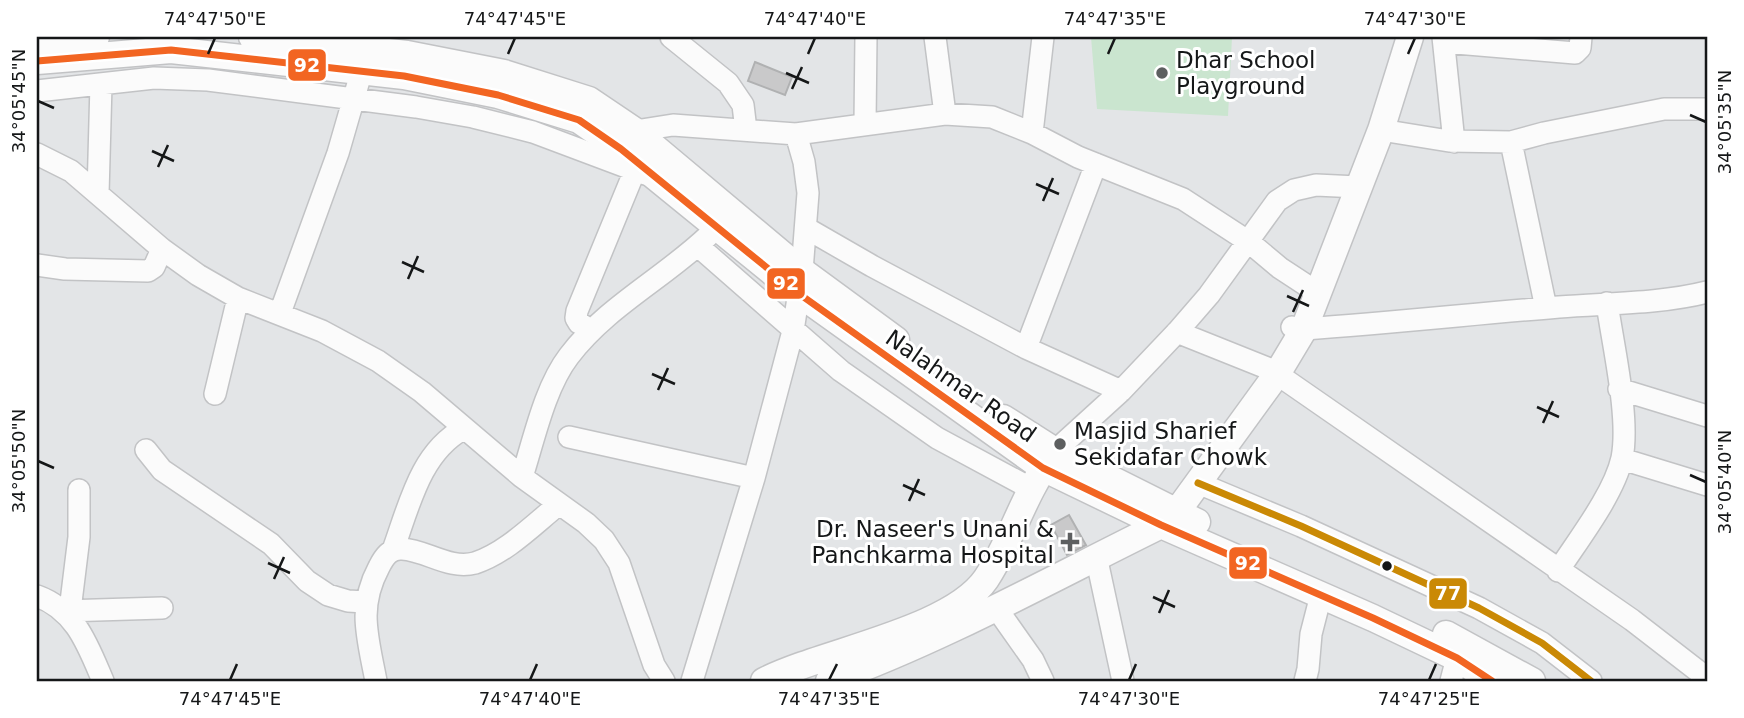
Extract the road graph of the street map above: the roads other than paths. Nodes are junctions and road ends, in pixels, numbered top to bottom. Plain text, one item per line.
1 (96, 37) edge
2 (252, 37) edge
3 (671, 37) edge
4 (866, 37) edge
5 (935, 37) edge
6 (1043, 37) edge
7 (1400, 37) edge
8 (1410, 37) edge
9 (1581, 37) edge
10 (1443, 39) edge
11 (37, 44) edge
12 (353, 51) edge
13 (37, 61) edge
14 (101, 84) junction
15 (37, 91) edge
16 (354, 99) junction
17 (1707, 110) edge
18 (945, 114) junction
19 (865, 123) junction
20 (746, 130) junction
21 (1381, 130) junction
22 (1032, 133) junction
23 (796, 134) junction
24 (1454, 142) junction
25 (1511, 142) junction
26 (37, 154) edge
27 (637, 157) junction
28 (1096, 163) junction
29 (1353, 186) junction
30 (98, 194) junction
31 (717, 227) junction
32 (806, 228) junction
33 (1249, 242) junction
34 (698, 246) junction
35 (162, 249) junction
36 (37, 265) edge
37 (800, 282) junction
38 (1308, 287) junction
39 (1707, 292) edge
40 (238, 298) junction
41 (1607, 303) junction
42 (1546, 308) junction
43 (280, 313) junction
44 (1297, 328) junction
45 (591, 330) junction
46 (793, 331) junction
47 (1177, 332) junction
48 (1026, 348) junction
49 (1272, 371) junction
50 (1619, 389) junction
51 (1121, 391) junction
52 (215, 394) dead end
53 (1707, 416) edge
54 (463, 429) junction
55 (569, 438) dead end
56 (146, 450) dead end
57 (1622, 459) junction
58 (1043, 469) junction
59 (522, 477) junction
60 (754, 478) junction
61 (1198, 483) junction
62 (1707, 485) edge
63 (79, 490) dead end
64 (558, 505) junction
65 (1166, 514) junction
66 (393, 550) junction
67 (1096, 556) junction
68 (1558, 571) junction
69 (1321, 595) junction
70 (37, 596) edge
71 (366, 602) junction
72 (162, 608) dead end
73 (997, 609) junction
74 (67, 610) junction
75 (1376, 611) junction
76 (1454, 670) edge
77 (1707, 678) edge
78 (103, 681) edge
79 (376, 681) edge
80 (664, 681) edge
81 (692, 681) edge
82 (764, 681) edge
83 (830, 681) edge
84 (1043, 681) edge
85 (1123, 681) edge
86 (1305, 681) edge
87 (1492, 681) edge
88 (1532, 681) edge
89 (1591, 681) edge

1 - 11 main road
2 - 12 main road, Nalahmar Road
3 - 20 street
4 - 19 street
5 - 18 street
6 - 22 street
7 - 29 main road
8 - 21 main road
9 - 10 street
10 - 24 street
12 - 13 main road, Nalahmar Road
12 - 16 street
12 - 27 main road, Nalahmar Road
14 - 15 street
14 - 16 street
14 - 30 street
16 - 27 street
16 - 43 street
17 - 25 street
18 - 19 street
18 - 22 street
19 - 23 street
20 - 23 street
20 - 27 street
21 - 24 street
21 - 29 main road
22 - 28 street
23 - 32 street
24 - 25 street
25 - 42 street
26 - 30 street
27 - 31 main road, Nalahmar Road
27 - 37 main road, Nalahmar Road
27 - 45 street
28 - 33 street
28 - 48 street
29 - 33 street
29 - 38 main road
29 - 44 main road
30 - 35 street
31 - 34 street
31 - 37 main road, Nalahmar Road
32 - 37 street
32 - 48 street
33 - 38 street
33 - 47 street
34 - 45 street
34 - 46 street
35 - 36 street
35 - 40 street
37 - 46 street
37 - 58 main road, Nalahmar Road
38 - 44 main road
39 - 41 street
40 - 43 street
40 - 52 street
41 - 42 street
41 - 50 street
42 - 44 street
43 - 54 street
44 - 49 main road
45 - 59 street
46 - 58 street
46 - 60 street
47 - 49 street
47 - 51 street
48 - 51 street
49 - 61 main road
49 - 65 main road
49 - 68 street
50 - 53 street
50 - 57 street
51 - 58 street
54 - 59 street
54 - 66 street
55 - 60 street
56 - 71 street
57 - 62 street
57 - 68 street
58 - 65 main road, Nalahmar Road
58 - 82 main road
59 - 64 street
60 - 81 street
61 - 65 main road
61 - 89 street
63 - 74 street
64 - 66 street
64 - 80 street
65 - 67 main road
65 - 69 main road, Nalahmar Road
65 - 75 main road, Nalahmar Road
66 - 71 street
67 - 73 main road
67 - 85 street
68 - 77 street
69 - 75 main road, Nalahmar Road
69 - 86 street
70 - 74 street
71 - 79 street
72 - 74 street
73 - 83 main road
73 - 84 street
74 - 78 street
75 - 76 main road, Nalahmar Road
75 - 88 main road, Nalahmar Road
76 - 87 main road, Nalahmar Road

